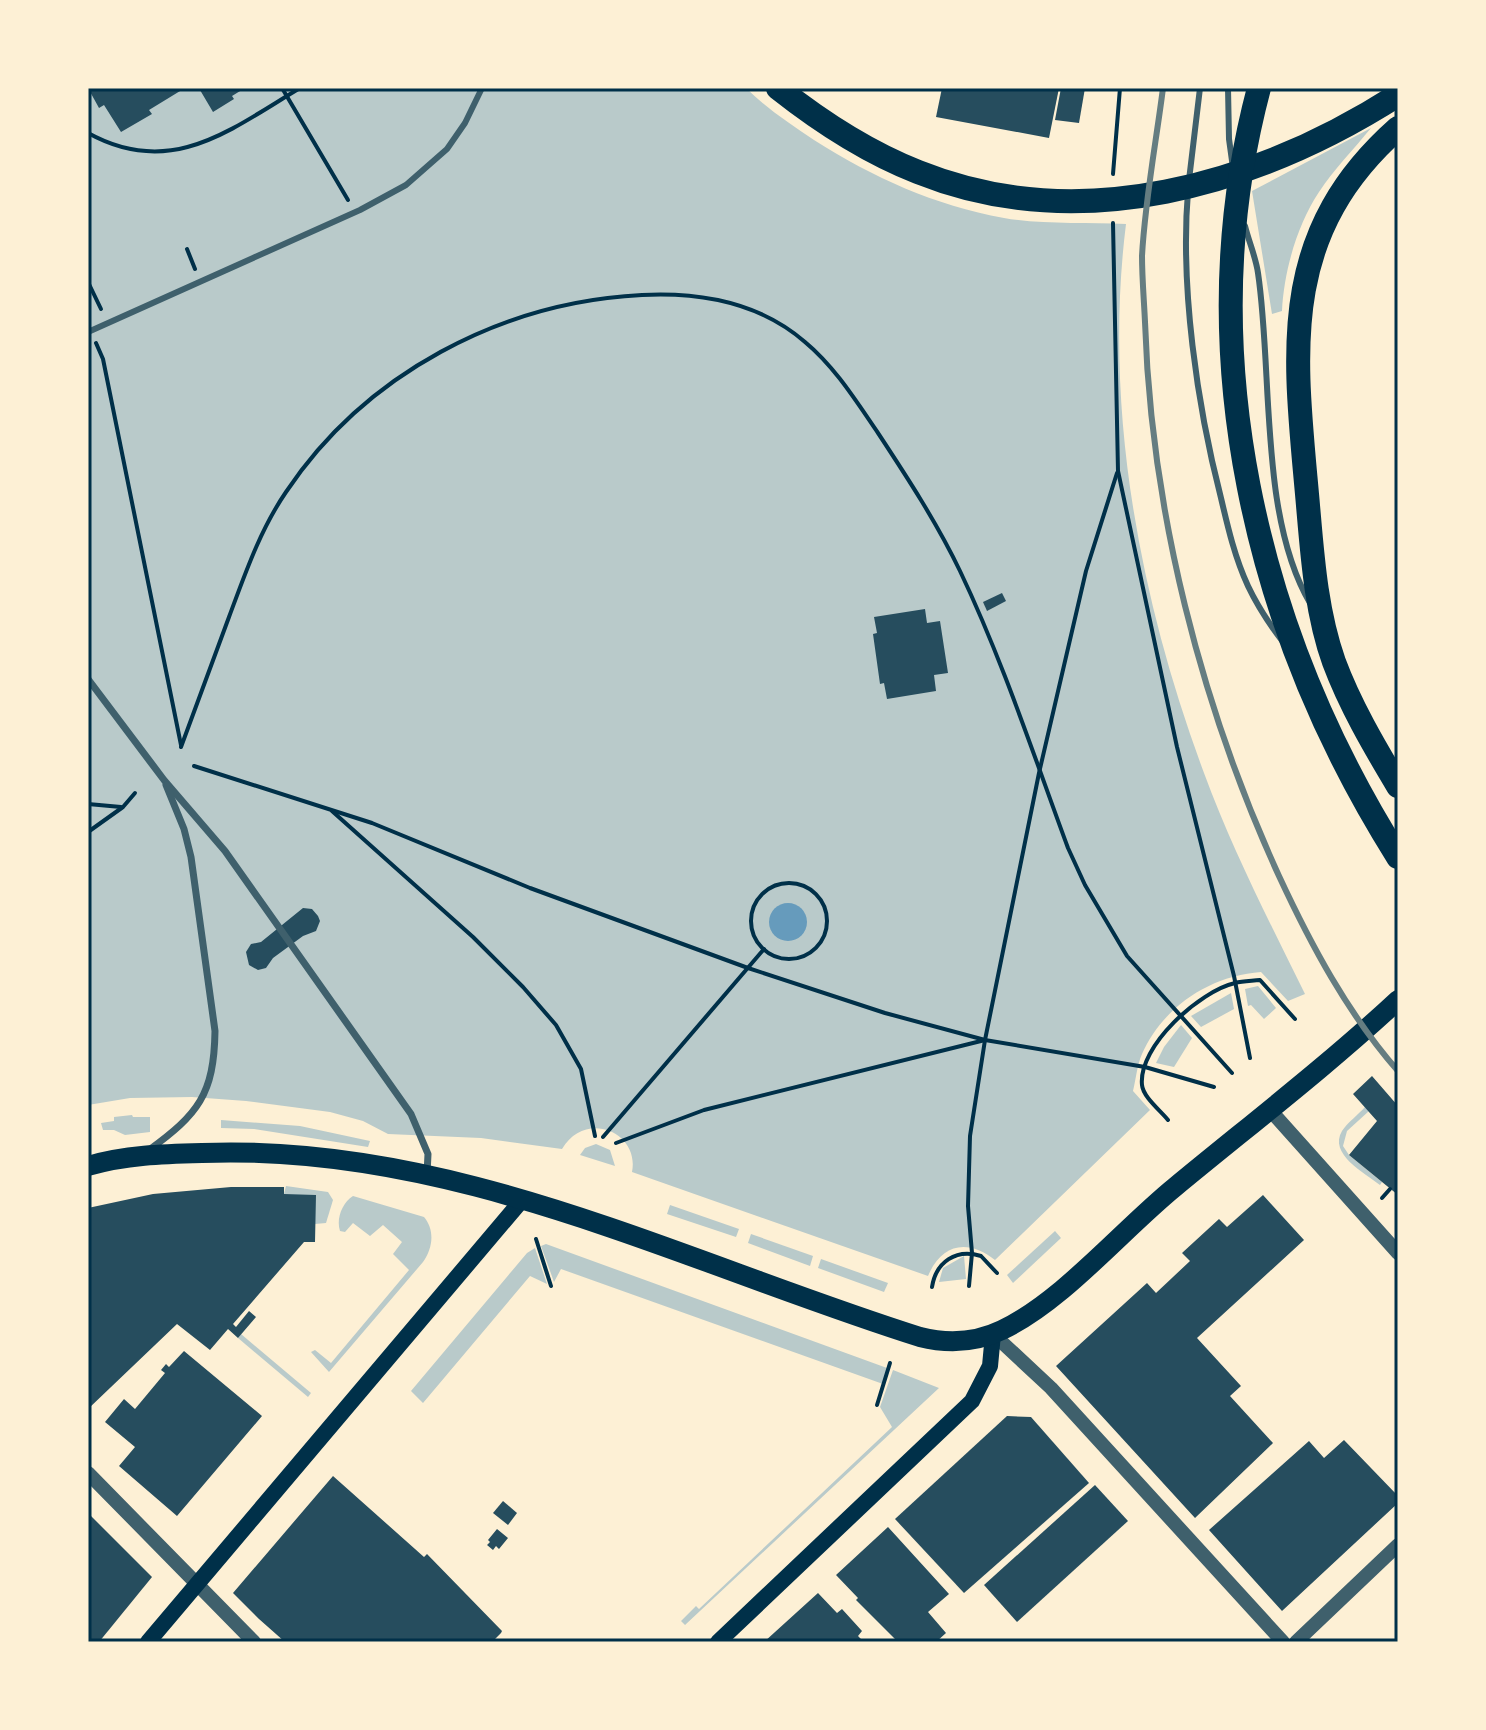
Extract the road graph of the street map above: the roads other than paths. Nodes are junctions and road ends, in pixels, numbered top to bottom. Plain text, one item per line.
1 (482, 88) edge
2 (778, 88) edge
3 (1200, 88) edge
4 (1228, 88) edge
5 (1259, 88) edge
6 (1398, 95) edge
7 (1398, 128) edge
8 (88, 332) edge
9 (1324, 626) junction
10 (1301, 666) junction
11 (88, 679) edge
12 (164, 780) junction
13 (1398, 786) edge
14 (1398, 857) edge
15 (1398, 1000) edge
16 (1271, 1111) junction
17 (143, 1155) junction
18 (88, 1166) edge
19 (427, 1174) junction
20 (522, 1200) junction
21 (1398, 1253) edge
22 (993, 1334) junction
23 (88, 1473) edge
24 (1398, 1545) edge
25 (198, 1585) junction
26 (148, 1642) edge
27 (254, 1642) edge
28 (718, 1642) edge
29 (1283, 1642) edge
30 (1296, 1642) edge

1 - 8 lane
2 - 6 highway
3 - 10 lane
4 - 9 lane
5 - 10 highway
7 - 9 highway
9 - 13 highway
10 - 14 highway
11 - 12 street
12 - 17 street
12 - 19 street
15 - 16 main road
16 - 21 street
16 - 22 main road
17 - 18 main road
17 - 19 main road
19 - 20 main road
20 - 22 main road
20 - 25 main road
22 - 28 main road
22 - 29 street
23 - 25 street
24 - 30 street
25 - 26 main road
25 - 27 street

